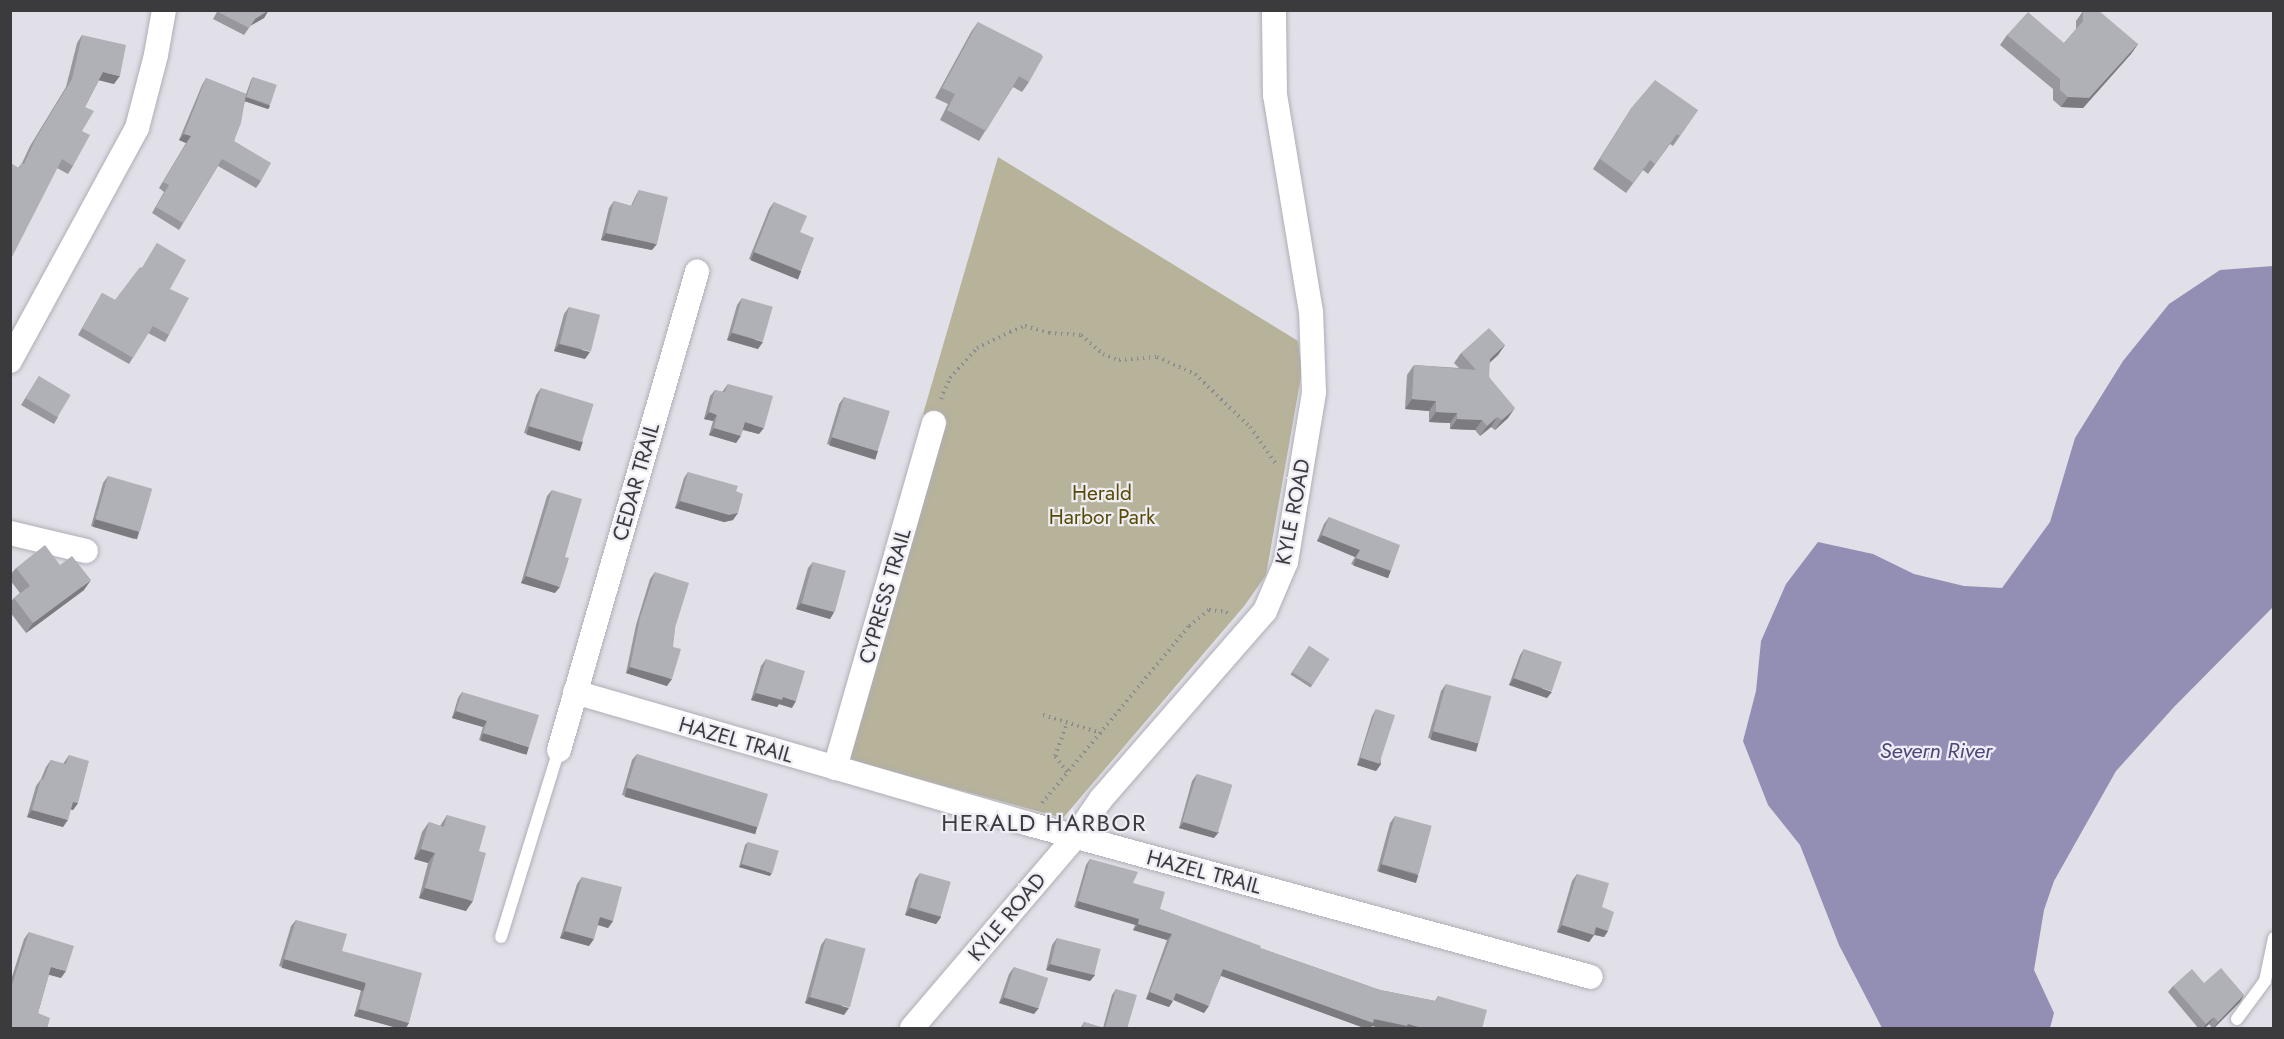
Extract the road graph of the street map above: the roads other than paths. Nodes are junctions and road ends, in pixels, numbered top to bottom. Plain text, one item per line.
1 (164, 10) edge
2 (1274, 10) edge
3 (697, 272) dead end
4 (10, 362) edge
5 (934, 423) road end
6 (10, 533) edge
7 (86, 551) dead end
8 (575, 692) junction
9 (559, 750) joint
10 (836, 768) junction
11 (1075, 837) junction
12 (501, 937) dead end
13 (2274, 938) edge
14 (1591, 977) dead end
15 (2237, 1018) edge
16 (912, 1029) edge

1 - 4 street
2 - 11 street, KYLE ROAD
3 - 8 street, CEDAR TRAIL
5 - 10 street, CYPRESS TRAIL
6 - 7 street
8 - 9 street, CEDAR TRAIL
8 - 10 street, HAZEL TRAIL
9 - 12 lane
10 - 11 street, HAZEL TRAIL
11 - 14 street, HAZEL TRAIL
11 - 16 street, KYLE ROAD
13 - 15 lane

